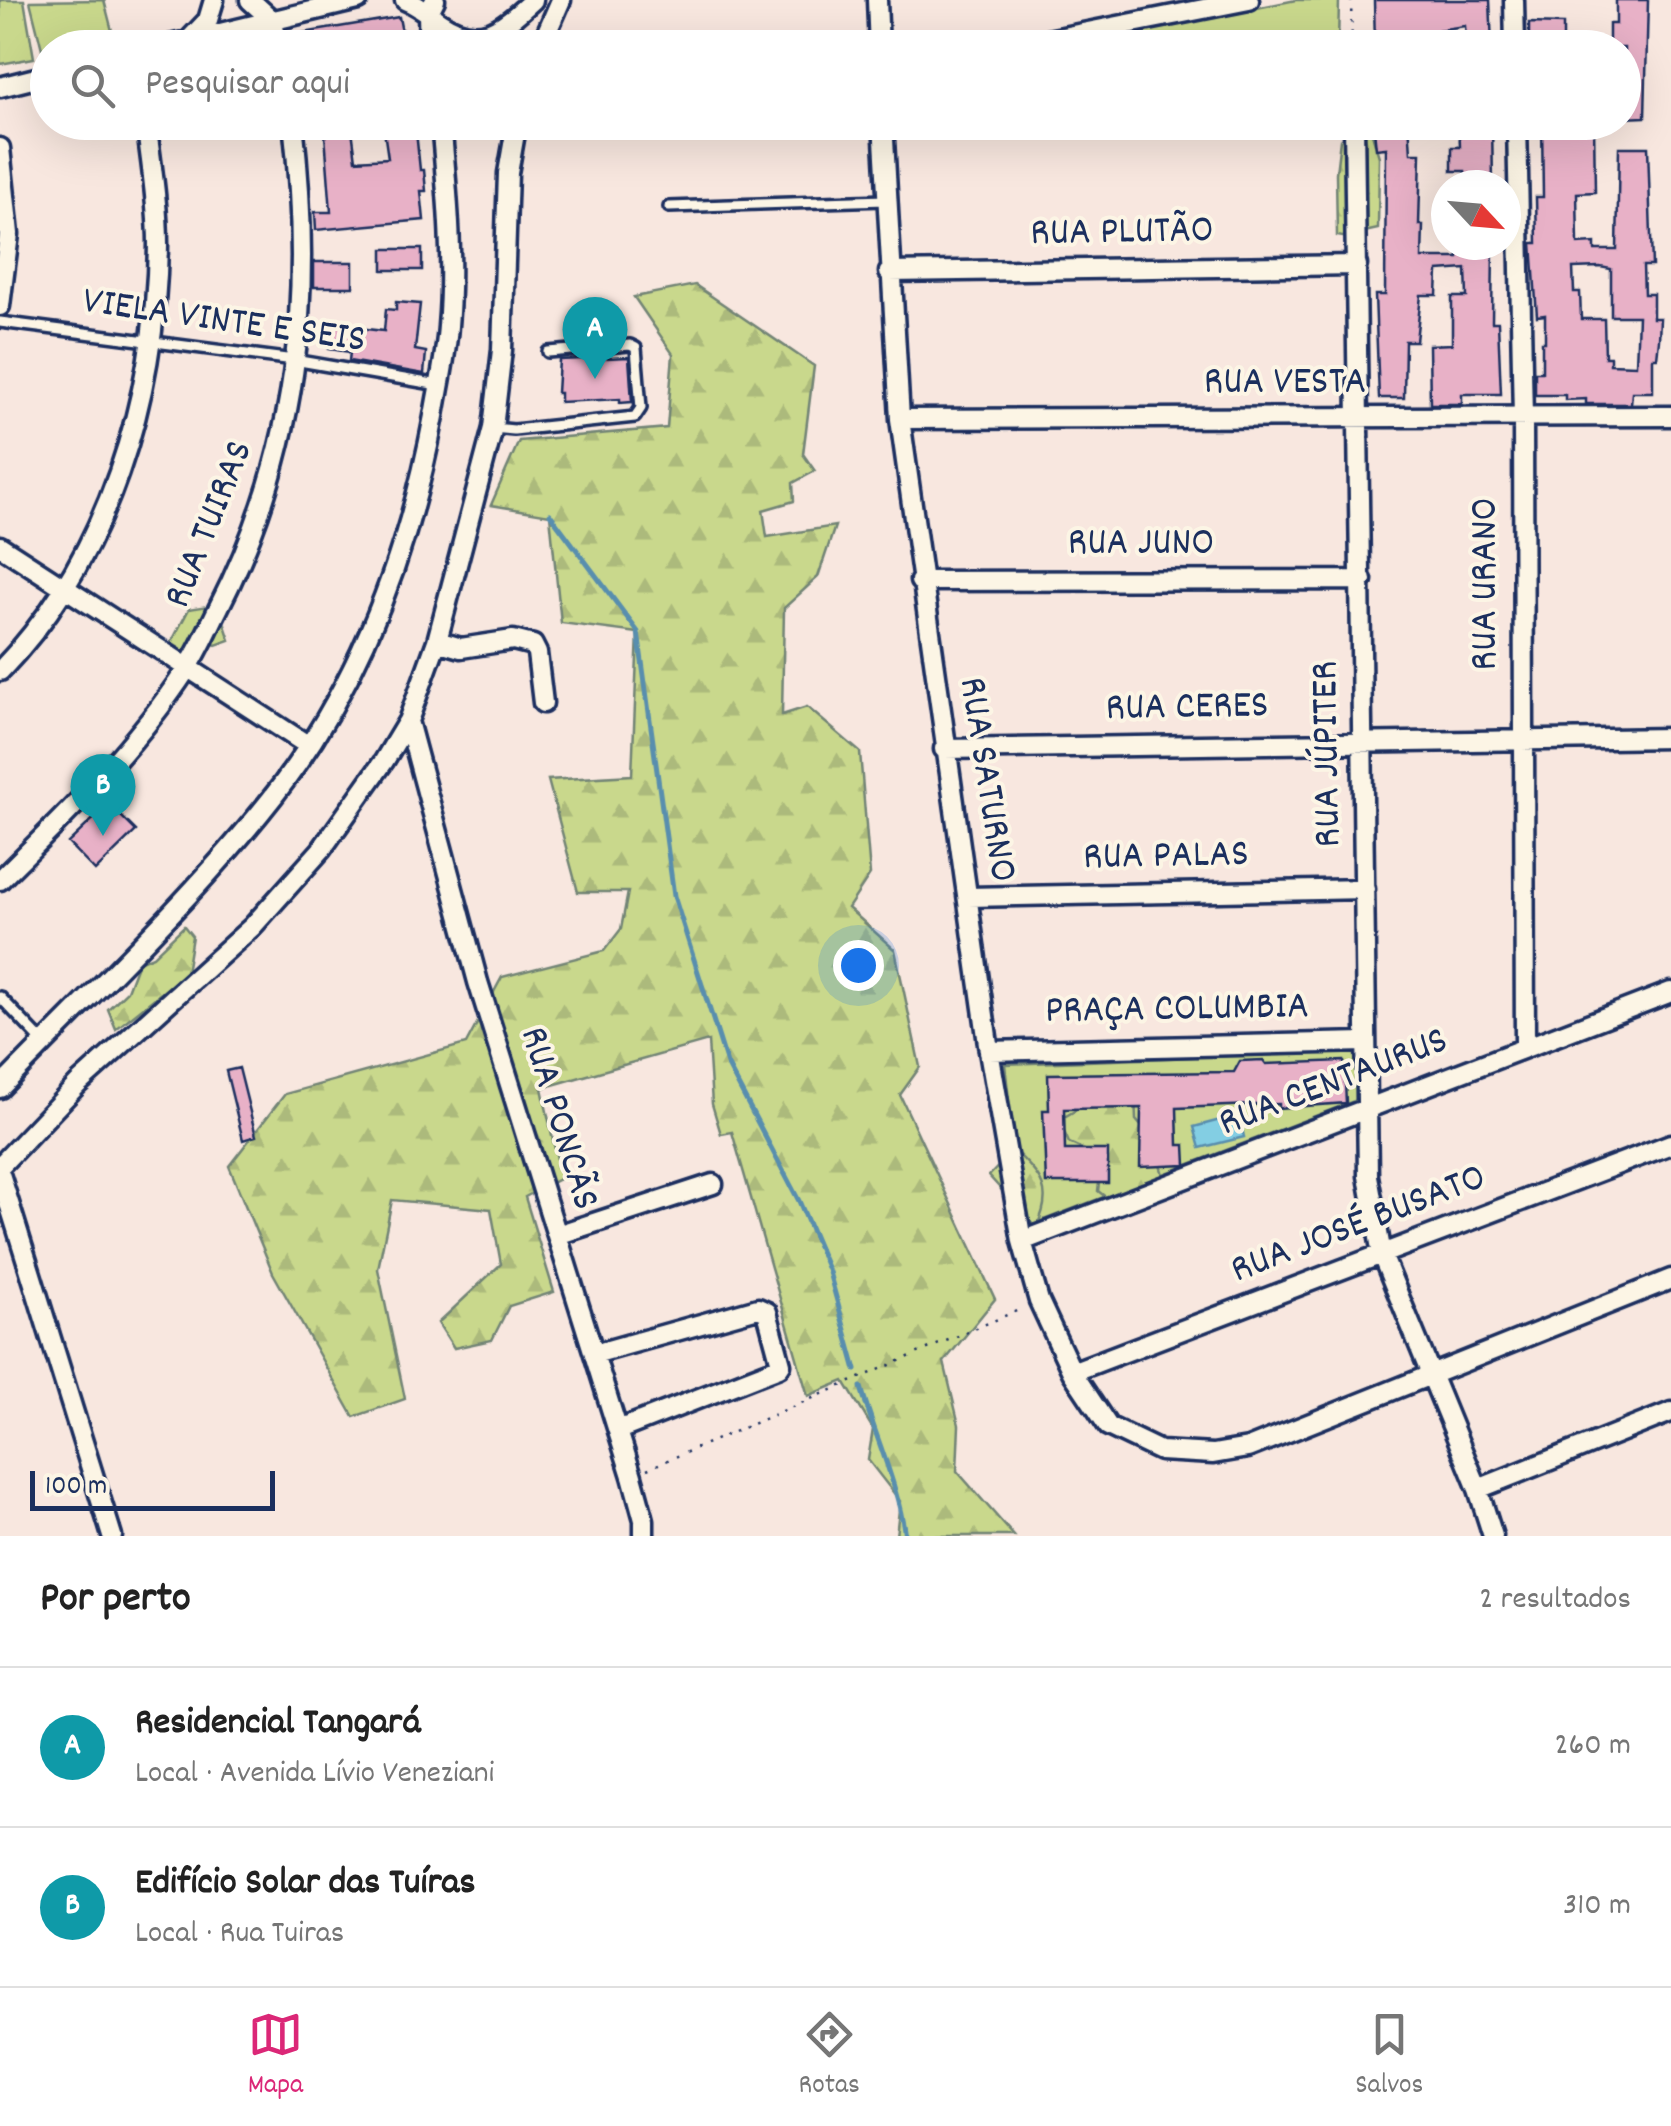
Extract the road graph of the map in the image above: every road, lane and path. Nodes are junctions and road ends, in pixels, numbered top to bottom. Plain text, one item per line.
1 (214, 0) edge
2 (250, 0) edge
3 (358, 0) edge
4 (405, 0) edge
5 (533, 0) edge
6 (561, 0) edge
7 (878, 0) edge
8 (1249, 0) edge
9 (1351, 0) edge
10 (1514, 0) edge
11 (432, 7) edge
12 (272, 20) junction
13 (198, 30) edge
14 (230, 30) edge
15 (274, 30) edge
16 (455, 30) edge
17 (491, 30) edge
18 (548, 30) edge
19 (879, 30) edge
20 (1098, 30) edge
21 (1352, 30) edge
22 (1515, 30) edge
23 (30, 80) edge
24 (0, 87) edge
25 (148, 140) edge
26 (295, 140) edge
27 (442, 140) edge
28 (514, 140) edge
29 (884, 140) edge
30 (1354, 140) edge
31 (1517, 140) edge
32 (0, 148) edge
33 (886, 200) junction
34 (669, 207) dead end
35 (1356, 265) junction
36 (889, 272) junction
37 (0, 306) edge
38 (0, 322) edge
39 (150, 343) junction
40 (548, 352) dead end
41 (294, 360) junction
42 (440, 385) junction
43 (1671, 416) edge
44 (1522, 418) junction
45 (900, 419) junction
46 (1358, 419) junction
47 (493, 428) junction
48 (0, 546) edge
49 (1362, 580) junction
50 (920, 581) junction
51 (65, 589) junction
52 (437, 641) junction
53 (188, 668) junction
54 (0, 671) edge
55 (542, 703) dead end
56 (408, 720) junction
57 (1671, 738) edge
58 (1522, 739) junction
59 (1364, 741) junction
60 (309, 746) junction
61 (944, 748) junction
62 (0, 880) edge
63 (1366, 889) junction
64 (968, 896) junction
65 (1671, 992) edge
66 (0, 997) edge
67 (1366, 1042) junction
68 (44, 1043) junction
69 (1525, 1046) junction
70 (989, 1050) junction
71 (0, 1088) edge
72 (1366, 1111) junction
73 (1671, 1144) edge
74 (0, 1166) edge
75 (0, 1174) edge
76 (714, 1184) dead end
77 (557, 1235) junction
78 (1022, 1241) junction
79 (1382, 1255) junction
80 (1671, 1279) edge
81 (1039, 1301) junction
82 (594, 1354) junction
83 (1072, 1372) junction
84 (1430, 1375) junction
85 (1671, 1412) edge
86 (618, 1430) junction
87 (632, 1476) junction
88 (1478, 1490) junction
89 (112, 1536) edge
90 (644, 1536) edge
91 (1493, 1536) edge

1 - 13 street
2 - 12 street
3 - 12 street
4 - 11 street
5 - 17 street
6 - 18 street
7 - 19 street
8 - 20 street
9 - 21 path
10 - 22 street
11 - 16 street
12 - 14 street
12 - 15 street
23 - 24 street
25 - 39 street
26 - 41 street, RUA TUIRAS
27 - 42 street
28 - 47 street
29 - 33 street, RUA SATURNO
30 - 35 street, RUA JÚPITER
31 - 44 street, RUA URANO
32 - 37 street
33 - 34 lane
33 - 36 street, RUA SATURNO
35 - 36 street, RUA PLUTÃO
35 - 46 street, RUA JÚPITER
36 - 45 street, RUA SATURNO
38 - 39 lane, VIELA VINTE E SEIS
39 - 41 lane, VIELA VINTE E SEIS
39 - 51 street
40 - 47 lane
41 - 42 lane, VIELA VINTE E SEIS
41 - 53 street, RUA TUIRAS
42 - 60 street
43 - 44 street, RUA VESTA
44 - 46 street, RUA VESTA
44 - 58 street, RUA URANO
45 - 46 street, RUA VESTA
45 - 50 street, RUA SATURNO
46 - 49 street, RUA JÚPITER
47 - 52 street
48 - 51 street
49 - 50 street, RUA JUNO
49 - 59 street, RUA JÚPITER
50 - 61 street, RUA SATURNO
51 - 53 street
51 - 54 street
52 - 55 street
52 - 56 street
53 - 60 street
53 - 62 street, RUA TUIRAS
56 - 74 street
56 - 77 street, RUA PONCÃS
57 - 58 street, RUA CERES
58 - 59 street, RUA CERES
58 - 69 street, RUA URANO
59 - 61 street, RUA CERES
59 - 63 street, RUA JÚPITER
60 - 68 street
61 - 64 street, RUA SATURNO
63 - 64 street, RUA PALAS
63 - 67 street, RUA JÚPITER
64 - 70 street, RUA SATURNO
65 - 69 street, RUA CENTAURUS
66 - 68 lane
67 - 70 street, PRAÇA COLUMBIA
67 - 72 street, RUA JÚPITER
68 - 71 street
69 - 72 street, RUA CENTAURUS
70 - 78 street, RUA SATURNO
72 - 78 street, RUA CENTAURUS
72 - 79 street, RUA JÚPITER
73 - 79 street, RUA JOSÉ BUSATO
75 - 89 street
76 - 77 street
77 - 82 street, RUA PONCÃS
78 - 81 street, RUA SATURNO
79 - 83 street, RUA JOSÉ BUSATO
79 - 84 street, RUA JÚPITER
80 - 84 street
81 - 83 street, RUA SATURNO
81 - 87 path
82 - 86 street, RUA PONCÃS
82 - 86 street
83 - 84 street, RUA SATURNO
84 - 88 street, RUA JÚPITER
85 - 88 street
86 - 87 street, RUA PONCÃS
87 - 90 street, RUA PONCÃS
88 - 91 street, RUA JÚPITER

